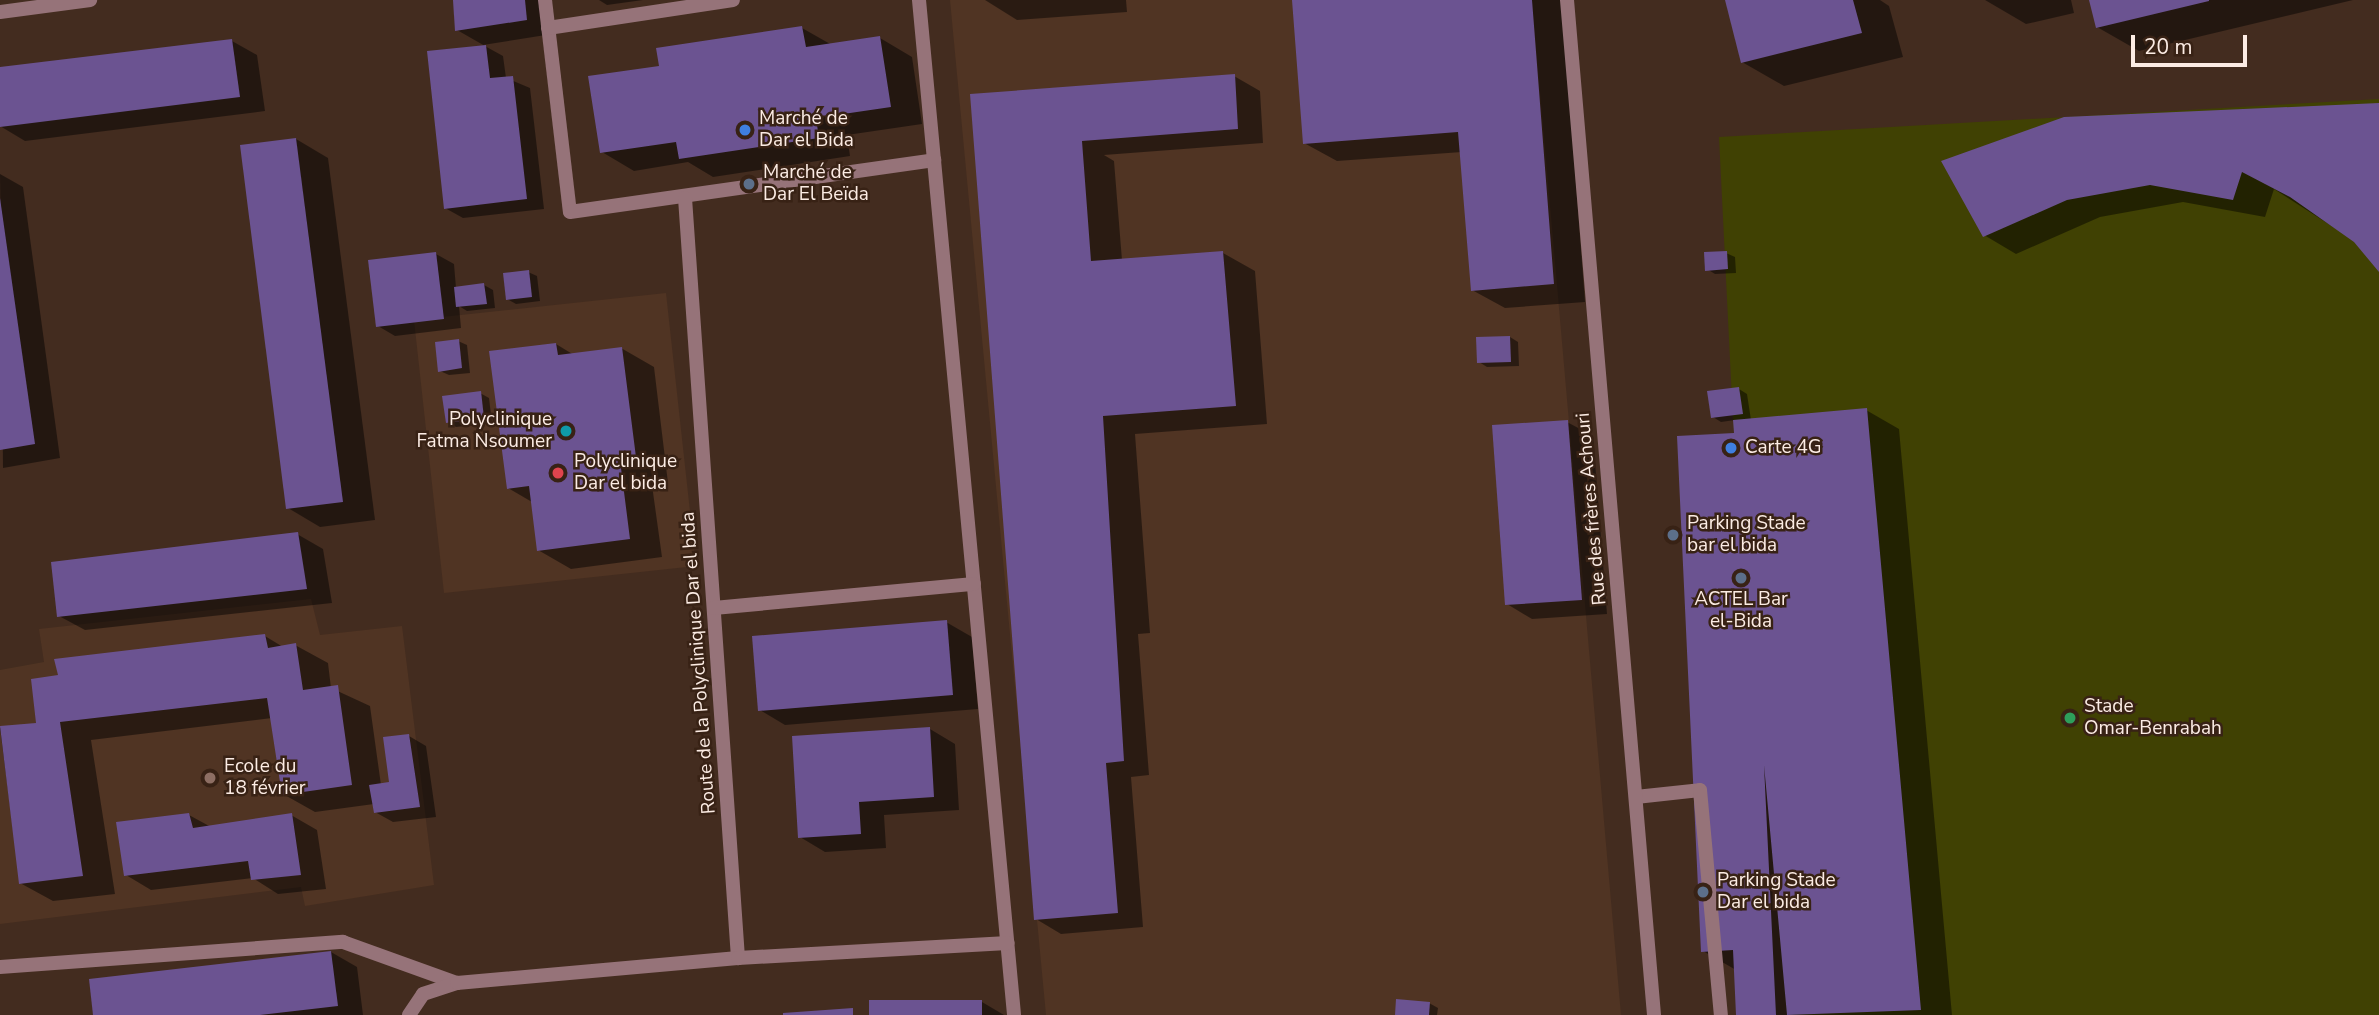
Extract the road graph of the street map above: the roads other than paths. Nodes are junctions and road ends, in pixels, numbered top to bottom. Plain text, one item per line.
1 (90, 0) edge
2 (545, 0) edge
3 (733, 0) edge
4 (919, 0) edge
5 (1567, 0) edge
6 (0, 12) edge
7 (548, 28) junction
8 (934, 160) junction
9 (685, 198) junction
10 (974, 584) junction
11 (714, 608) junction
12 (1636, 797) junction
13 (1008, 943) junction
14 (738, 958) junction
15 (0, 967) edge
16 (457, 983) junction
17 (409, 1015) edge
18 (1014, 1015) edge
19 (1654, 1015) edge
20 (1721, 1015) edge

1 - 6 street
2 - 7 street
3 - 7 street
4 - 8 street
5 - 12 street, Rue des frères Achouri
7 - 9 street
8 - 9 street
8 - 10 street
9 - 11 street, Route de la Polyclinique Dar el bida
10 - 11 street
10 - 13 street
11 - 14 street, Route de la Polyclinique Dar el bida
12 - 19 street, Rue des frères Achouri
12 - 20 street
13 - 14 street
13 - 18 street
14 - 16 street
15 - 16 street
16 - 17 street

